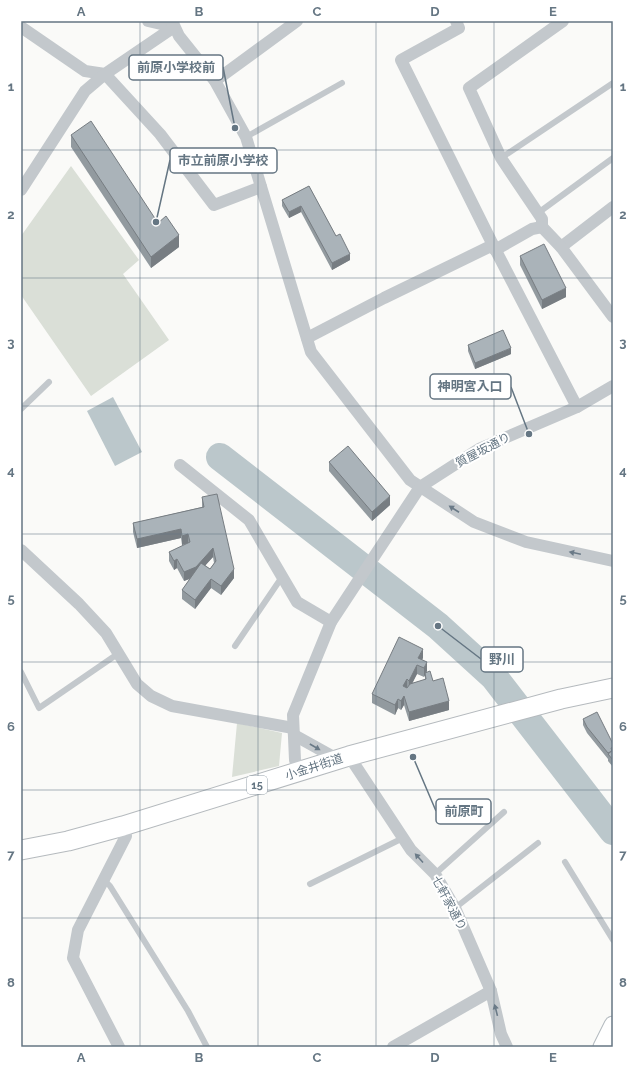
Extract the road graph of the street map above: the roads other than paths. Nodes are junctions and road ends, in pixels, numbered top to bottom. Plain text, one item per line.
1 (148, 21) edge
2 (296, 21) edge
3 (456, 21) edge
4 (563, 21) edge
5 (173, 24) edge
6 (21, 27) edge
7 (105, 74) junction
8 (216, 81) junction
9 (342, 83) dead end
10 (613, 83) edge
11 (246, 137) junction
12 (500, 158) junction
13 (613, 158) edge
14 (261, 187) junction
15 (21, 190) edge
16 (613, 207) edge
17 (538, 213) junction
18 (542, 227) junction
19 (494, 247) junction
20 (561, 247) junction
21 (613, 318) edge
22 (307, 338) junction
23 (49, 382) dead end
24 (613, 386) edge
25 (577, 407) junction
26 (21, 409) edge
27 (180, 465) dead end
28 (420, 487) junction
29 (21, 550) edge
30 (613, 561) edge
31 (282, 577) junction
32 (330, 622) junction
33 (235, 646) dead end
34 (119, 653) junction
35 (21, 672) edge
36 (613, 688) edge
37 (294, 731) junction
38 (340, 759) junction
39 (299, 772) junction
40 (504, 812) dead end
41 (123, 826) junction
42 (403, 838) junction
43 (538, 843) dead end
44 (21, 850) edge
45 (565, 862) dead end
46 (435, 874) junction
47 (104, 880) junction
48 (310, 884) dead end
49 (455, 908) junction
50 (613, 940) edge
51 (491, 991) junction
52 (613, 1025) edge
53 (119, 1047) edge
54 (207, 1047) edge
55 (393, 1047) edge
56 (507, 1047) edge
57 (602, 1047) edge

1 - 5 street
2 - 8 street
3 - 19 street
4 - 12 street
5 - 7 street
5 - 8 street
6 - 7 street
7 - 14 street
7 - 15 street
8 - 11 street
9 - 11 lane
10 - 12 lane
11 - 14 street
12 - 17 street
13 - 17 lane
14 - 22 street
16 - 20 street
17 - 18 street
18 - 19 street
18 - 20 street
19 - 22 street
19 - 25 street
20 - 21 street
22 - 28 street
23 - 26 lane
24 - 25 street, 質屋坂通り
25 - 28 street, 質屋坂通り
27 - 31 street
30 -> 28 street
28 - 32 street, 質屋坂通り
29 - 34 street, 七軒家通り
31 - 32 street
31 - 33 lane
32 - 37 street
34 - 35 lane
34 - 37 street, 七軒家通り
36 - 38 main road, 小金井街道 / 15
37 -> 38 street, 七軒家通り
37 - 39 street
38 - 39 main road, 小金井街道 / 15
38 - 42 street, 七軒家通り
39 - 41 main road, 小金井街道 / 15
40 - 46 lane
41 - 44 main road, 小金井街道 / 15
41 - 47 street
46 -> 42 street, 七軒家通り
42 - 48 lane
43 - 49 lane
45 - 50 lane
46 - 49 street, 七軒家通り
47 - 53 street
47 - 54 lane
49 - 51 street, 七軒家通り
51 - 55 street
56 -> 51 street, 七軒家通り
52 - 57 street

